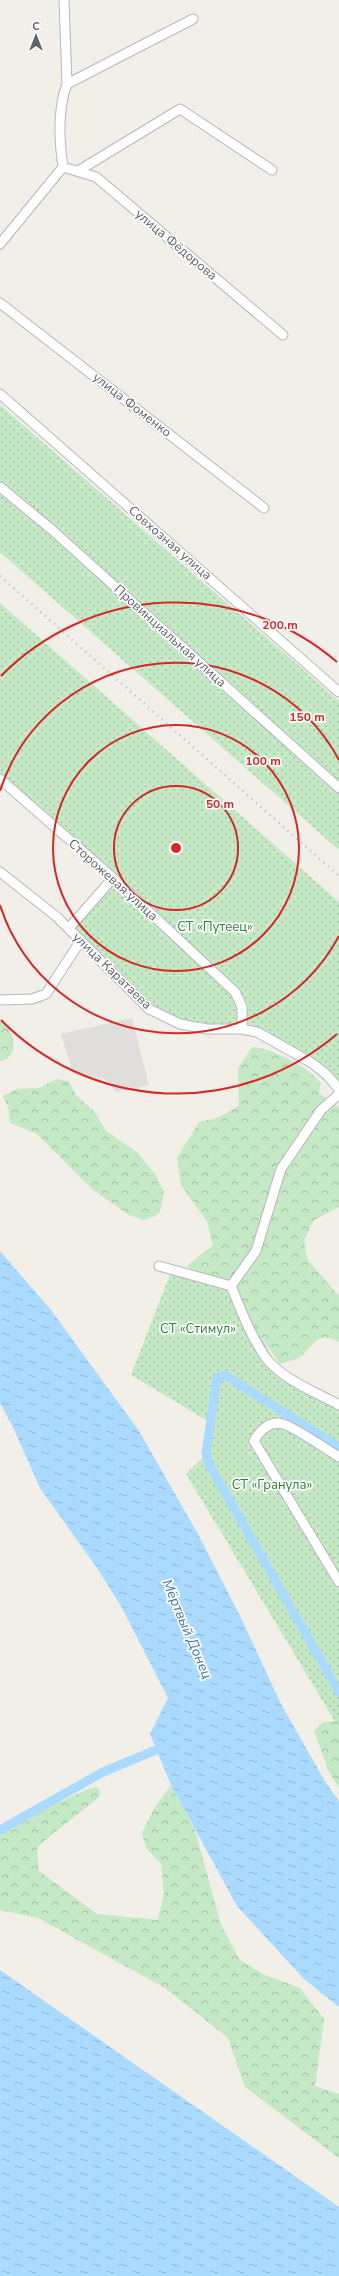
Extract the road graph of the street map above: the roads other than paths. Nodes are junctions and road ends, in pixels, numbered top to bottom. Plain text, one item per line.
1 (64, 0) edge
2 (193, 19) dead end
3 (67, 84) junction
4 (63, 167) junction
5 (272, 170) dead end
6 (78, 172) junction
7 (0, 244) edge
8 (0, 303) edge
9 (283, 335) dead end
10 (0, 394) edge
11 (0, 487) edge
12 (264, 508) dead end
13 (339, 692) edge
14 (0, 779) edge
15 (339, 788) edge
16 (0, 872) edge
17 (113, 878) junction
18 (69, 928) junction
19 (82, 940) junction
20 (0, 1000) edge
21 (242, 1029) junction
22 (339, 1088) edge
23 (339, 1094) edge
24 (159, 1266) dead end
25 (231, 1286) junction
26 (339, 1405) edge
27 (339, 1457) edge
28 (339, 1582) edge

1 - 3 street
2 - 3 street
3 - 4 street
4 - 6 street, улица Фёдорова
4 - 7 street
5 - 6 street
6 - 9 street, улица Фёдорова
8 - 12 street, улица Фоменко
10 - 13 street, Совхозная улица
11 - 15 street, Провинциальная улица
14 - 17 street, Сторожевая улица
16 - 18 street, улица Каратаева
17 - 18 street
17 - 21 street, Сторожевая улица
18 - 19 street, улица Каратаева
19 - 20 street
19 - 21 street, улица Каратаева
21 - 22 street
23 - 25 street
24 - 25 street
25 - 26 street
27 - 28 street

